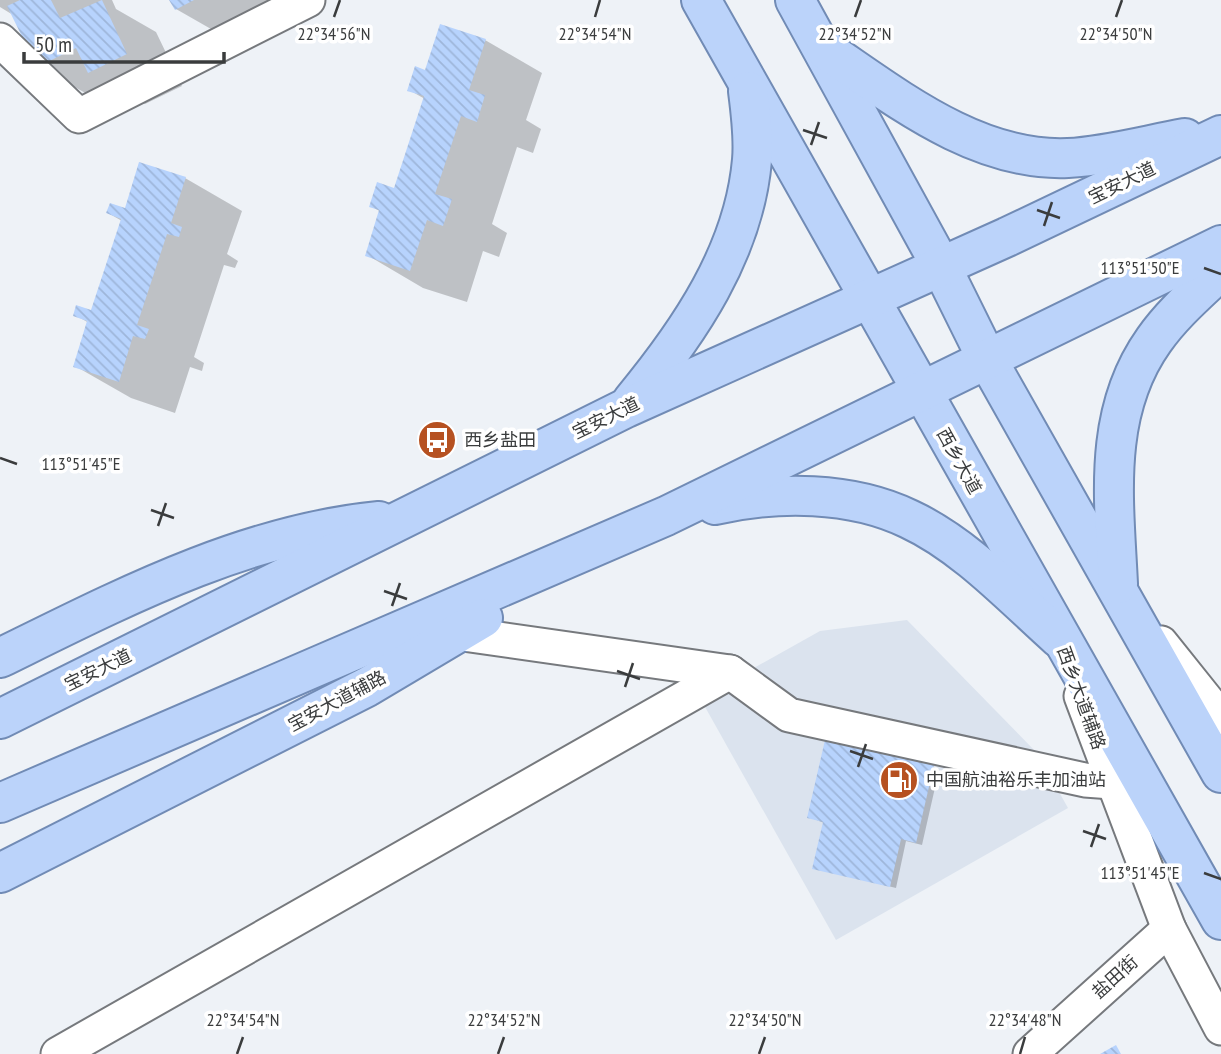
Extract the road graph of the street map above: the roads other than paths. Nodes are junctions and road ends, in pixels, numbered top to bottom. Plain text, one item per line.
1 (308, 0) edge
2 (701, 0) edge
3 (795, 0) edge
4 (0, 40) edge
5 (820, 46) junction
6 (747, 79) junction
7 (1221, 133) edge
8 (1221, 245) edge
9 (941, 266) junction
10 (1221, 270) edge
11 (869, 300) junction
12 (987, 359) junction
13 (921, 393) junction
14 (626, 408) junction
15 (666, 516) junction
16 (402, 519) junction
17 (1119, 590) junction
18 (456, 633) junction
19 (1059, 638) junction
20 (0, 658) edge
21 (730, 672) junction
22 (1221, 718) edge
23 (0, 719) edge
24 (1221, 773) edge
25 (1125, 779) junction
26 (0, 803) edge
27 (0, 873) edge
28 (1221, 920) edge
29 (1169, 929) junction
30 (1221, 1028) edge
31 (58, 1054) edge
32 (1030, 1054) edge

1 - 4 street
2 - 6 main road, 西乡大道
3 - 5 main road
5 - 7 main road
5 - 9 main road
6 - 11 main road, 西乡大道
6 - 14 main road
7 - 9 main road, 宝安大道
8 - 12 main road
9 - 11 main road, 宝安大道
9 - 12 main road
10 - 17 main road
11 - 13 main road, 西乡大道
11 - 14 main road, 宝安大道
12 - 13 main road
12 - 17 main road
13 - 15 main road
13 - 19 main road, 西乡大道
14 - 16 main road, 宝安大道
15 - 18 main road, 宝安大道辅路
15 - 19 main road
15 - 26 main road
16 - 20 main road
16 - 23 main road, 宝安大道
17 - 22 street
17 - 24 main road
18 - 21 street
18 - 27 main road, 宝安大道辅路
19 - 25 main road, 西乡大道
21 - 25 street
21 - 31 street
25 - 28 main road, 西乡大道
25 - 29 street
29 - 30 street
29 - 32 street, 盐田街

